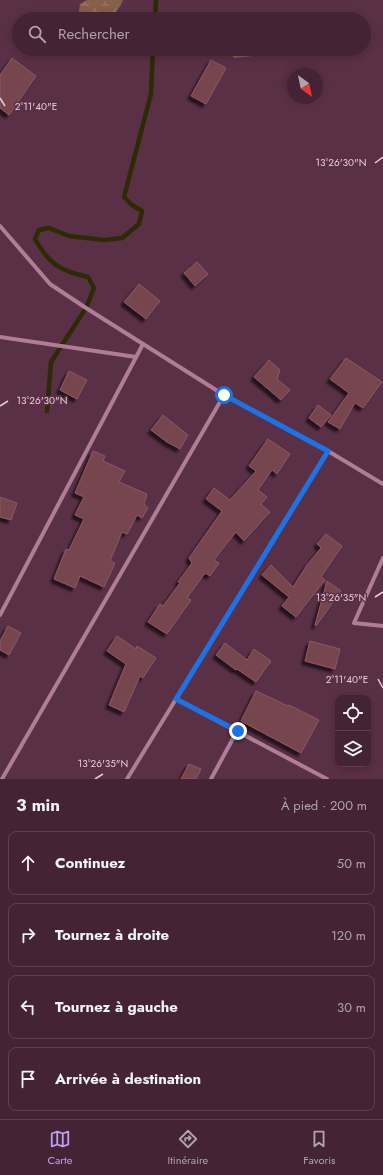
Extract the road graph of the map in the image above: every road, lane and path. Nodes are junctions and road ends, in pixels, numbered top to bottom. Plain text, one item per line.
1 (0, 226) edge
2 (0, 337) edge
3 (143, 344) junction
4 (136, 357) junction
5 (224, 395) junction
6 (328, 451) junction
7 (383, 484) edge
8 (383, 558) edge
9 (0, 615) edge
10 (383, 626) edge
11 (176, 699) junction
12 (238, 731) junction
13 (2, 779) edge
14 (127, 779) edge
15 (211, 779) edge
16 (327, 779) edge

1 - 3 street
2 - 4 street
3 - 4 street
3 - 5 street
4 - 9 street
5 - 6 street
5 - 13 street
6 - 7 street
6 - 11 street
8 - 10 street
11 - 12 street
11 - 14 street
12 - 15 street
12 - 16 street

